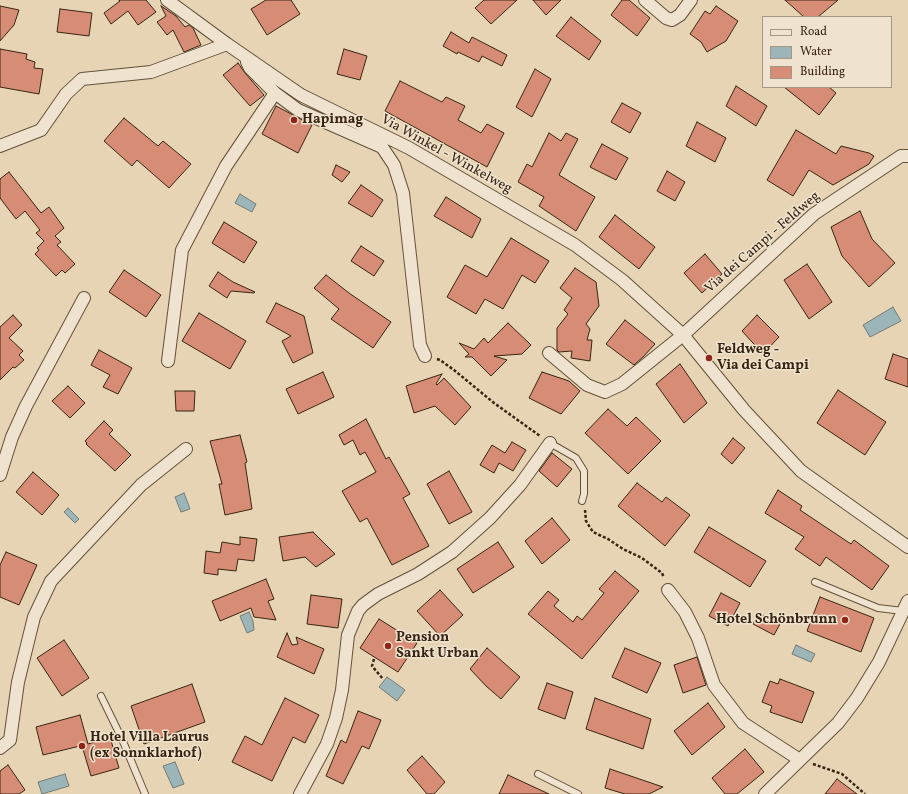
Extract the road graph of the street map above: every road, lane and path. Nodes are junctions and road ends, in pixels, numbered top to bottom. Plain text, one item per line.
1 (167, 0) edge
2 (645, 0) edge
3 (691, 0) edge
4 (227, 44) junction
5 (241, 54) junction
6 (275, 93) junction
7 (0, 146) edge
8 (908, 156) edge
9 (84, 298) dead end
10 (683, 335) junction
11 (549, 353) dead end
12 (425, 356) joint
13 (168, 361) dead end
14 (550, 443) junction
15 (186, 449) dead end
16 (0, 475) edge
17 (582, 501) joint
18 (908, 547) edge
19 (815, 582) dead end
20 (668, 590) joint
21 (906, 606) edge
22 (374, 659) dead end
23 (383, 679) dead end
24 (101, 696) dead end
25 (0, 748) edge
26 (800, 760) junction
27 (538, 774) dead end
28 (145, 794) edge
29 (300, 794) edge
30 (578, 794) edge
31 (765, 794) edge
32 (865, 794) edge

1 - 4 street, Via Winkel - Winkelweg
2 - 3 street
4 - 5 street, Via Winkel - Winkelweg
4 - 7 street
5 - 6 street
5 - 10 street, Via Winkel - Winkelweg
6 - 12 street
6 - 13 street
8 - 10 street, Via dei Campi - Feldweg
9 - 16 street
10 - 11 street
10 - 18 street, Via Winkel - Winkelweg
12 - 14 path
14 - 17 lane
14 - 29 street
15 - 25 street
17 - 20 path
19 - 21 lane
20 - 26 street
21 - 26 street
22 - 23 path
24 - 28 lane
26 - 31 street
26 - 32 path
27 - 30 lane

